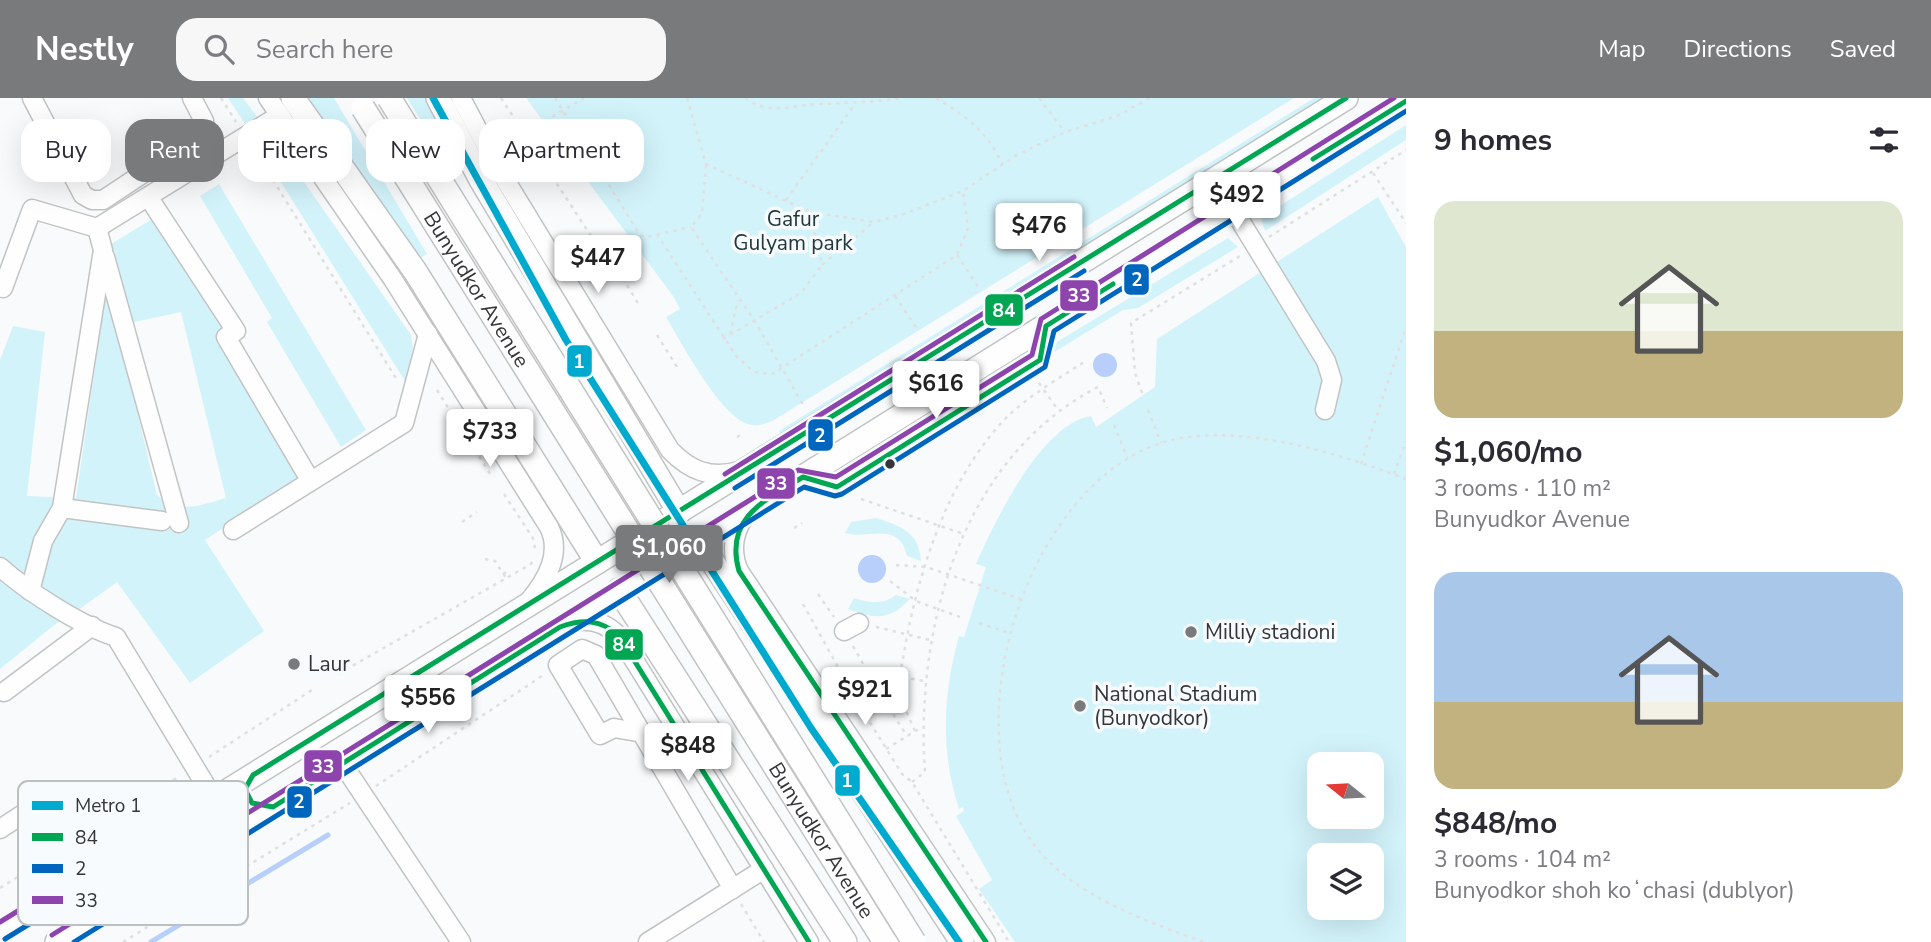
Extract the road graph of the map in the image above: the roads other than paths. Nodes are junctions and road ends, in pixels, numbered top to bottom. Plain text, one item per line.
1 (32, 98) edge
2 (192, 98) edge
3 (268, 98) edge
4 (388, 98) edge
5 (1346, 98) edge
6 (446, 99) edge
7 (1406, 101) edge
8 (360, 103) edge
9 (287, 106) edge
10 (149, 198) junction
11 (1233, 209) junction
12 (97, 228) junction
13 (103, 250) junction
14 (3, 288) dead end
15 (428, 334) junction
16 (1325, 410) dead end
17 (756, 465) junction
18 (310, 481) junction
19 (756, 506) junction
20 (62, 508) junction
21 (680, 512) junction
22 (233, 530) dead end
23 (699, 541) junction
24 (597, 562) junction
25 (0, 567) edge
26 (620, 590) junction
27 (30, 591) junction
28 (524, 608) junction
29 (92, 626) junction
30 (560, 627) junction
31 (4, 692) dead end
32 (643, 733) junction
33 (342, 763) junction
34 (253, 775) junction
35 (202, 781) edge
36 (243, 781) edge
37 (248, 783) edge
38 (248, 801) edge
39 (273, 807) junction
40 (18, 817) edge
41 (248, 823) edge
42 (0, 829) edge
43 (764, 869) junction
44 (733, 889) junction
45 (18, 921) edge
46 (85, 925) edge
47 (0, 932) edge
48 (57, 942) edge
49 (461, 942) edge
50 (649, 942) edge
51 (809, 942) edge
52 (845, 942) edge
53 (885, 942) edge
54 (914, 942) edge
55 (961, 942) edge
56 (986, 942) edge

1 - 2 street
3 - 9 street
4 - 54 main road, Bunyudkor Avenue, bridge
5 - 17 main road
6 - 17 street
6 - 21 main road
7 - 11 main road
8 - 53 main road, Bunyudkor Avenue, bridge
9 - 10 street
9 - 15 street
9 - 24 main road
10 - 12 street
10 - 18 street
11 - 16 street
11 - 19 main road
12 - 13 street
12 - 14 street
13 - 20 street
13 - 20 street
15 - 18 street
15 - 28 street
17 - 21 main road
18 - 22 street
19 - 23 main road
19 - 56 street
20 - 27 street
21 - 24 main road
23 - 26 main road
23 - 55 main road
24 - 28 main road
25 - 27 street
26 - 30 main road
26 - 52 main road
27 - 29 street
28 - 34 main road
29 - 31 street
29 - 35 street
30 - 33 main road
30 - 43 street
32 - 32 street
32 - 44 street
33 - 39 main road
33 - 49 street
34 - 36 main road
34 - 37 main road
38 - 39 main road
39 - 41 main road
40 - 42 street
43 - 44 street
43 - 51 street
44 - 50 street
45 - 47 main road
46 - 48 main road

